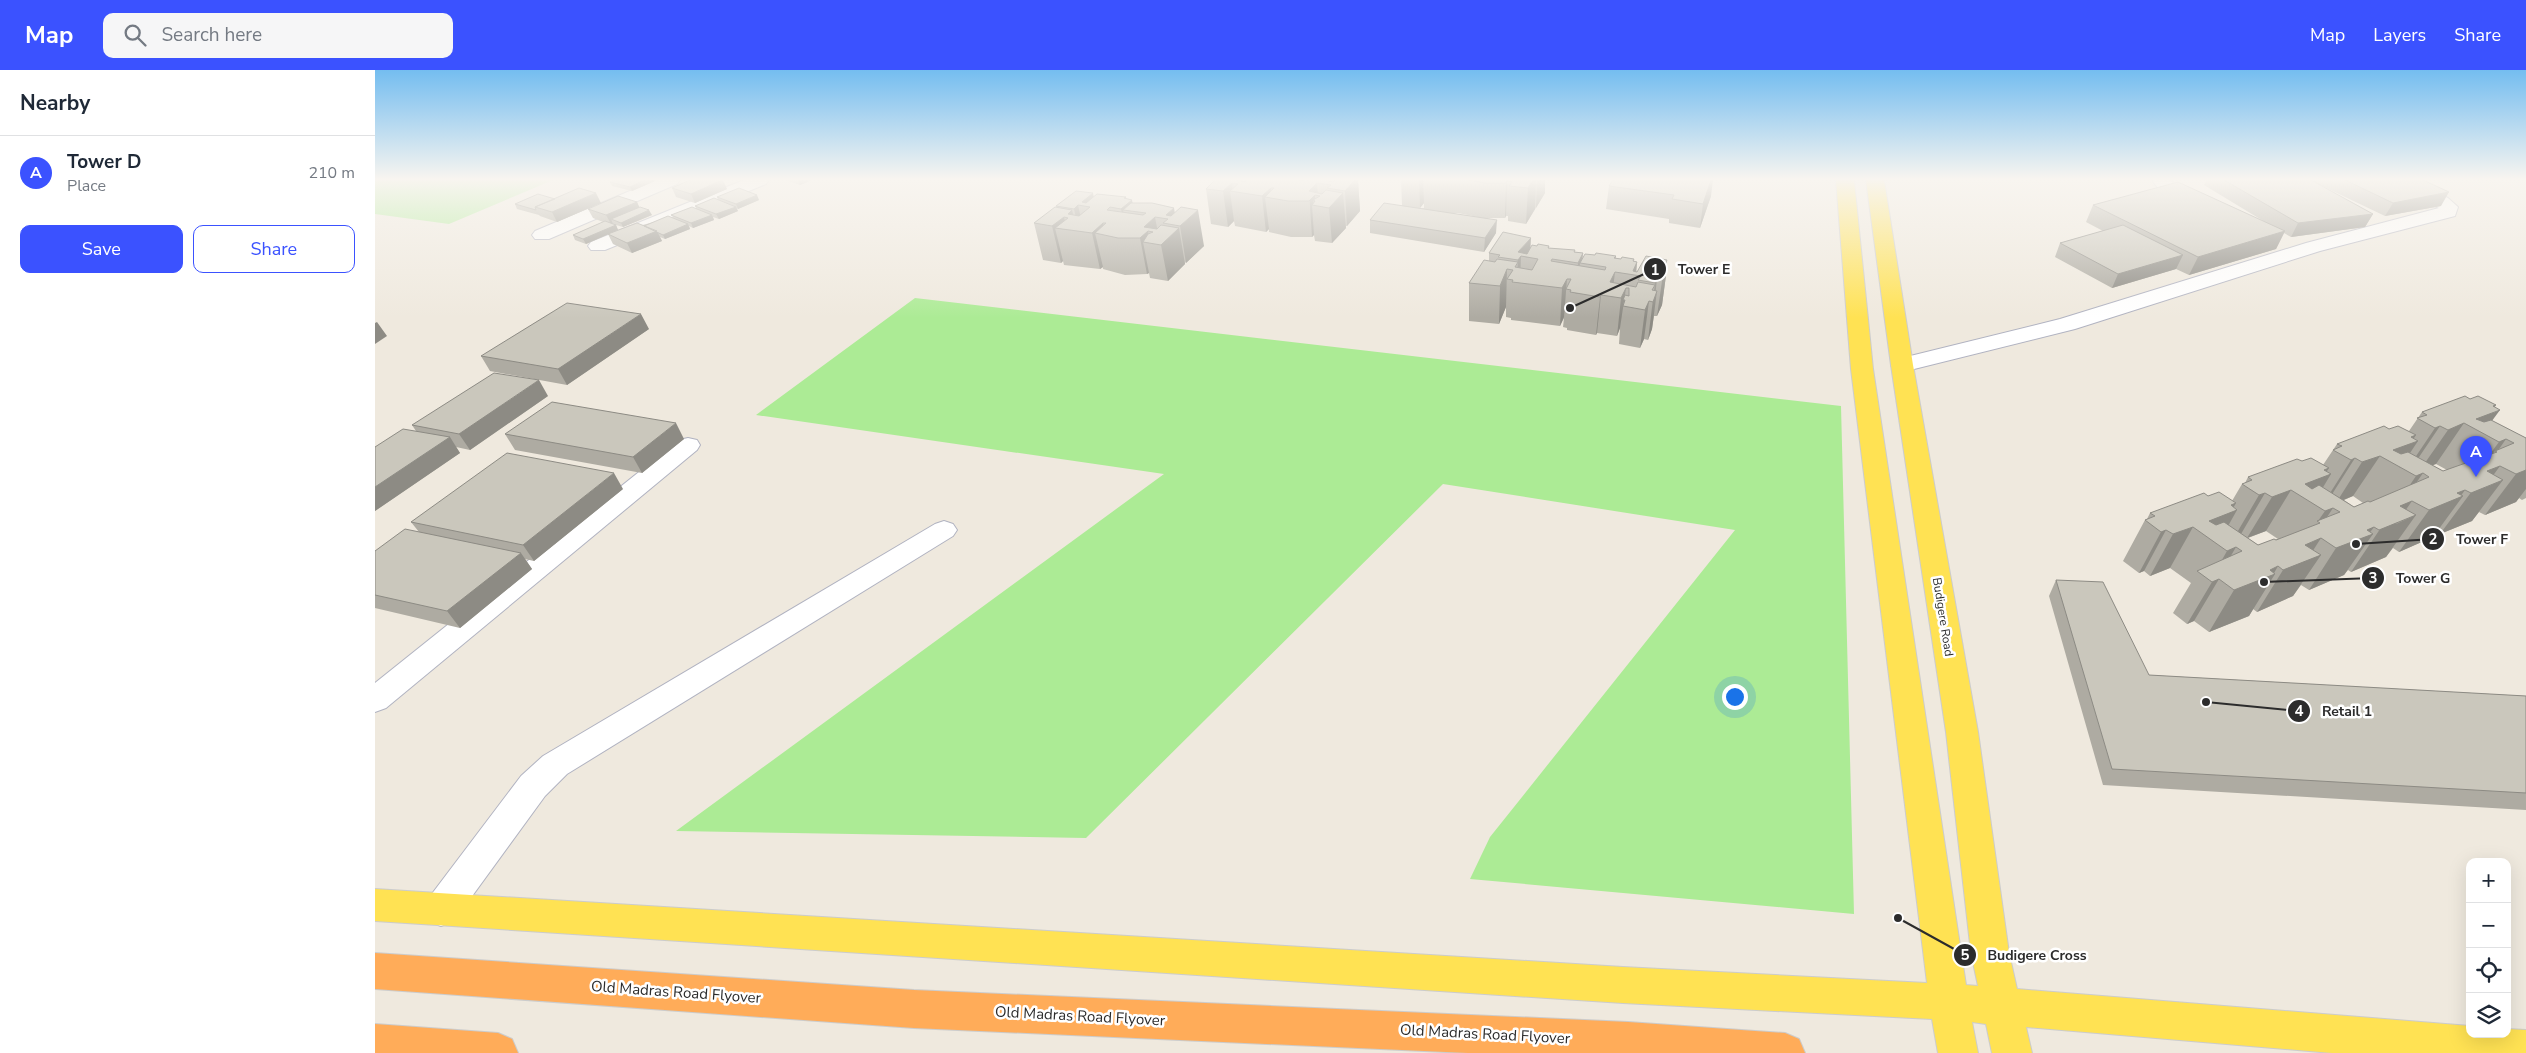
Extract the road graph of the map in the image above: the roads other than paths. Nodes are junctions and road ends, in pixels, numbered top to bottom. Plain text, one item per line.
1 (563, 226) edge
2 (647, 226) edge
3 (1849, 226) edge
4 (1882, 226) edge
5 (2387, 226) edge
6 (541, 235) dead end
7 (2271, 240) edge
8 (598, 246) dead end
9 (2297, 253) junction
10 (1902, 365) junction
11 (688, 445) dead end
12 (944, 530) dead end
13 (375, 700) edge
14 (375, 905) edge
15 (441, 910) junction
16 (375, 971) edge
17 (1949, 1002) junction
18 (2003, 1007) junction
19 (375, 1043) edge
20 (2526, 1050) edge
21 (498, 1053) edge
22 (1785, 1053) edge
23 (1958, 1053) edge
24 (2012, 1053) edge

1 - 6 street
2 - 8 street
3 - 17 main road
4 - 10 main road, Budigere Road
5 - 9 street
7 - 9 street
9 - 10 street
10 - 18 main road, Budigere Road
11 - 13 street
12 - 15 street
14 - 15 main road
15 - 17 main road
16 - 22 highway, Old Madras Road Flyover
17 - 18 main road
17 - 23 main road
18 - 20 main road
18 - 24 main road, Budigere Road
19 - 21 highway

